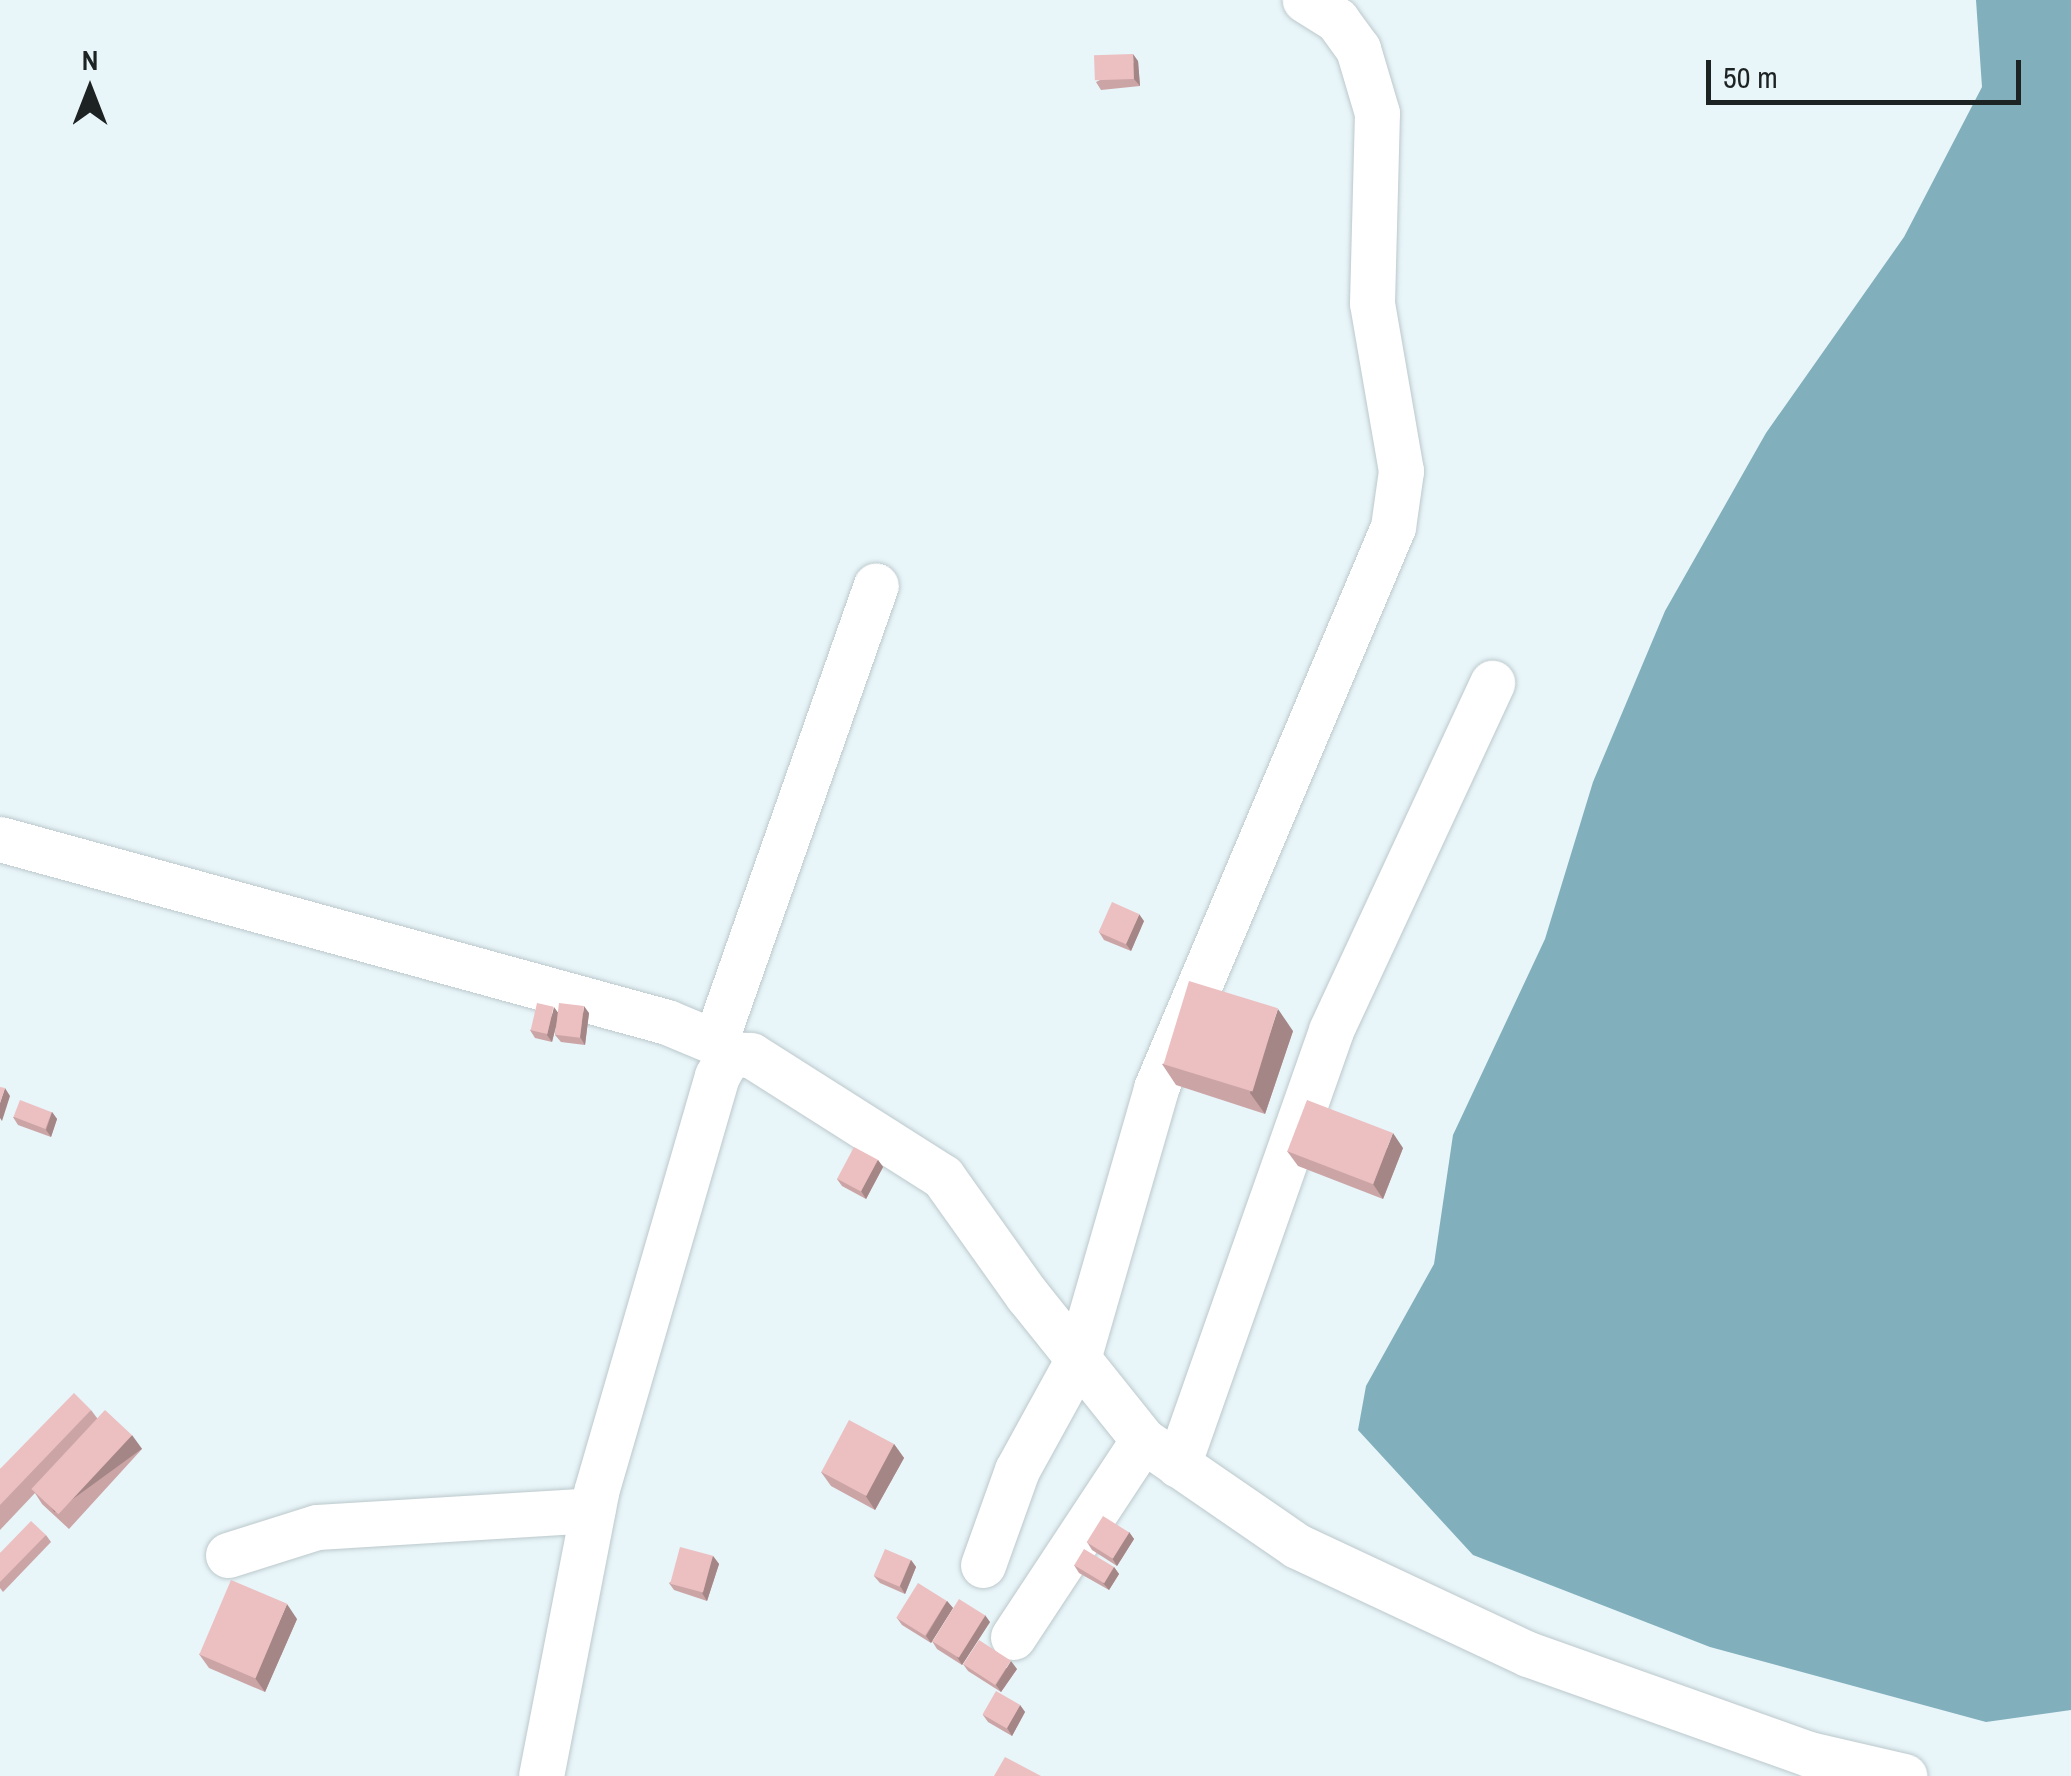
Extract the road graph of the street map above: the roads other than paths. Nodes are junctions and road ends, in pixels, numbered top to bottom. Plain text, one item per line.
1 (1305, 0) edge
2 (876, 586) dead end
3 (1492, 683) dead end
4 (0, 839) edge
5 (722, 1048) junction
6 (1078, 1359) junction
7 (1161, 1452) junction
8 (592, 1510) junction
9 (228, 1554) dead end
10 (983, 1565) dead end
11 (1013, 1637) dead end
12 (542, 1776) edge
13 (1904, 1776) edge

1 - 6 street
2 - 5 street
3 - 7 street
4 - 5 street
5 - 6 street
5 - 8 street
6 - 7 street
6 - 10 street
7 - 11 street
7 - 13 street
8 - 9 street
8 - 12 street

